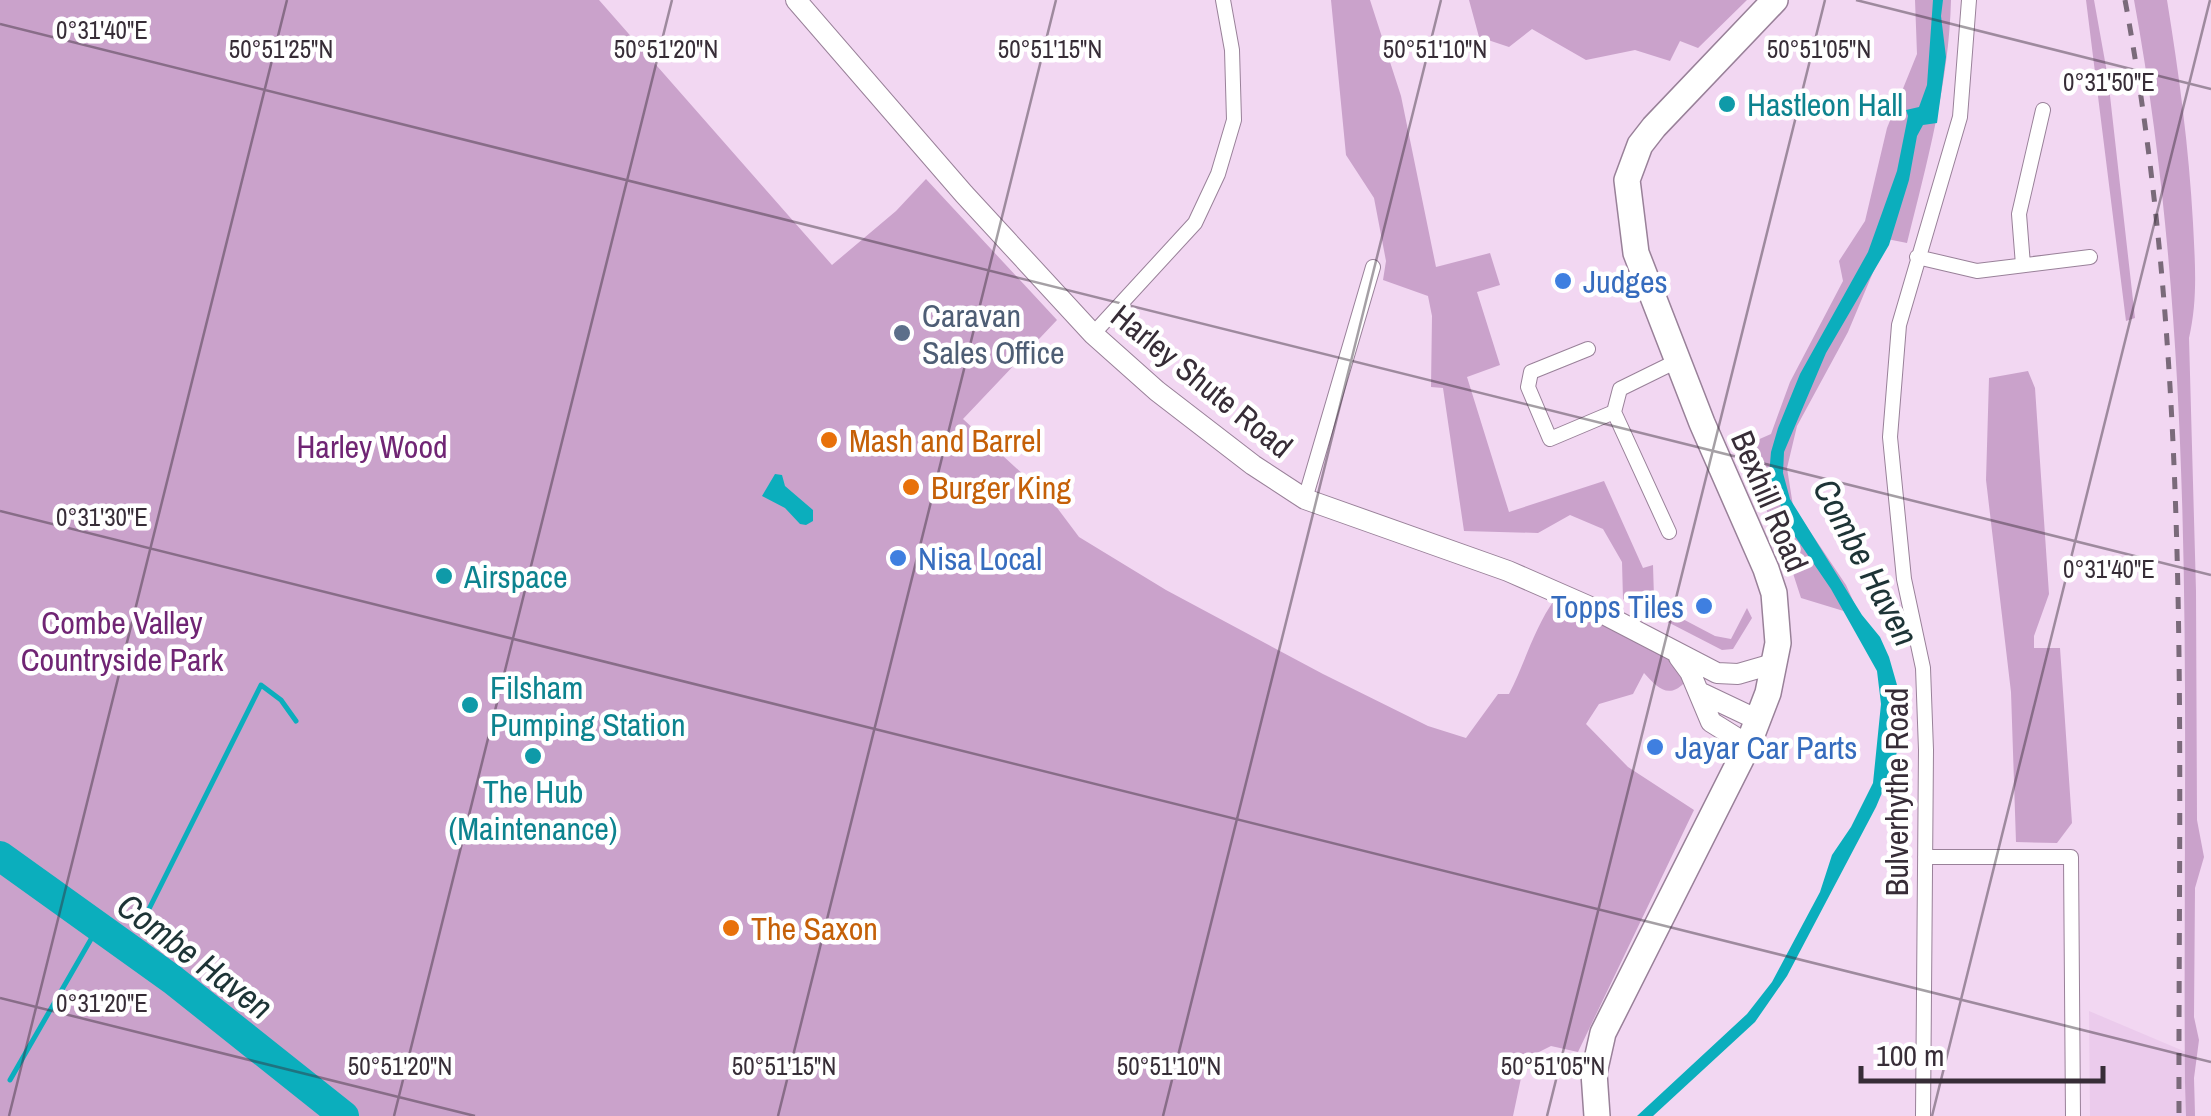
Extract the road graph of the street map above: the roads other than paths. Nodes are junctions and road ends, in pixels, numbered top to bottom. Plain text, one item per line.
1 (796, 0) edge
2 (1223, 0) edge
3 (1776, 0) edge
4 (1969, 0) edge
5 (2043, 110) dead end
6 (1916, 257) junction
7 (2090, 257) dead end
8 (2023, 265) junction
9 (1374, 267) dead end
10 (1094, 334) junction
11 (1588, 349) dead end
12 (1677, 362) junction
13 (1614, 412) junction
14 (1305, 499) junction
15 (1669, 532) dead end
16 (1678, 655) junction
17 (1776, 663) junction
18 (1699, 692) junction
19 (1758, 720) junction
20 (1748, 745) junction
21 (1925, 857) junction
22 (1597, 1116) edge
23 (1923, 1116) edge
24 (2073, 1116) edge

1 - 10 main road, Harley Shute Road
2 - 10 street
3 - 12 highway, Bexhill Road
4 - 6 street, Bulverhythe Road
5 - 8 street
6 - 8 street
6 - 21 street, Bulverhythe Road
7 - 8 street
9 - 14 street
10 - 14 main road, Harley Shute Road
11 - 13 street
12 - 13 street
12 - 17 highway, Bexhill Road
13 - 15 street
14 - 16 main road, Harley Shute Road
16 - 17 main road, Harley Shute Road
16 - 18 main road
17 - 19 highway, Bexhill Road
18 - 19 main road
18 - 20 main road
19 - 20 highway, Bexhill Road
20 - 22 highway, Bexhill Road
21 - 23 street, Bulverhythe Road
21 - 24 street

